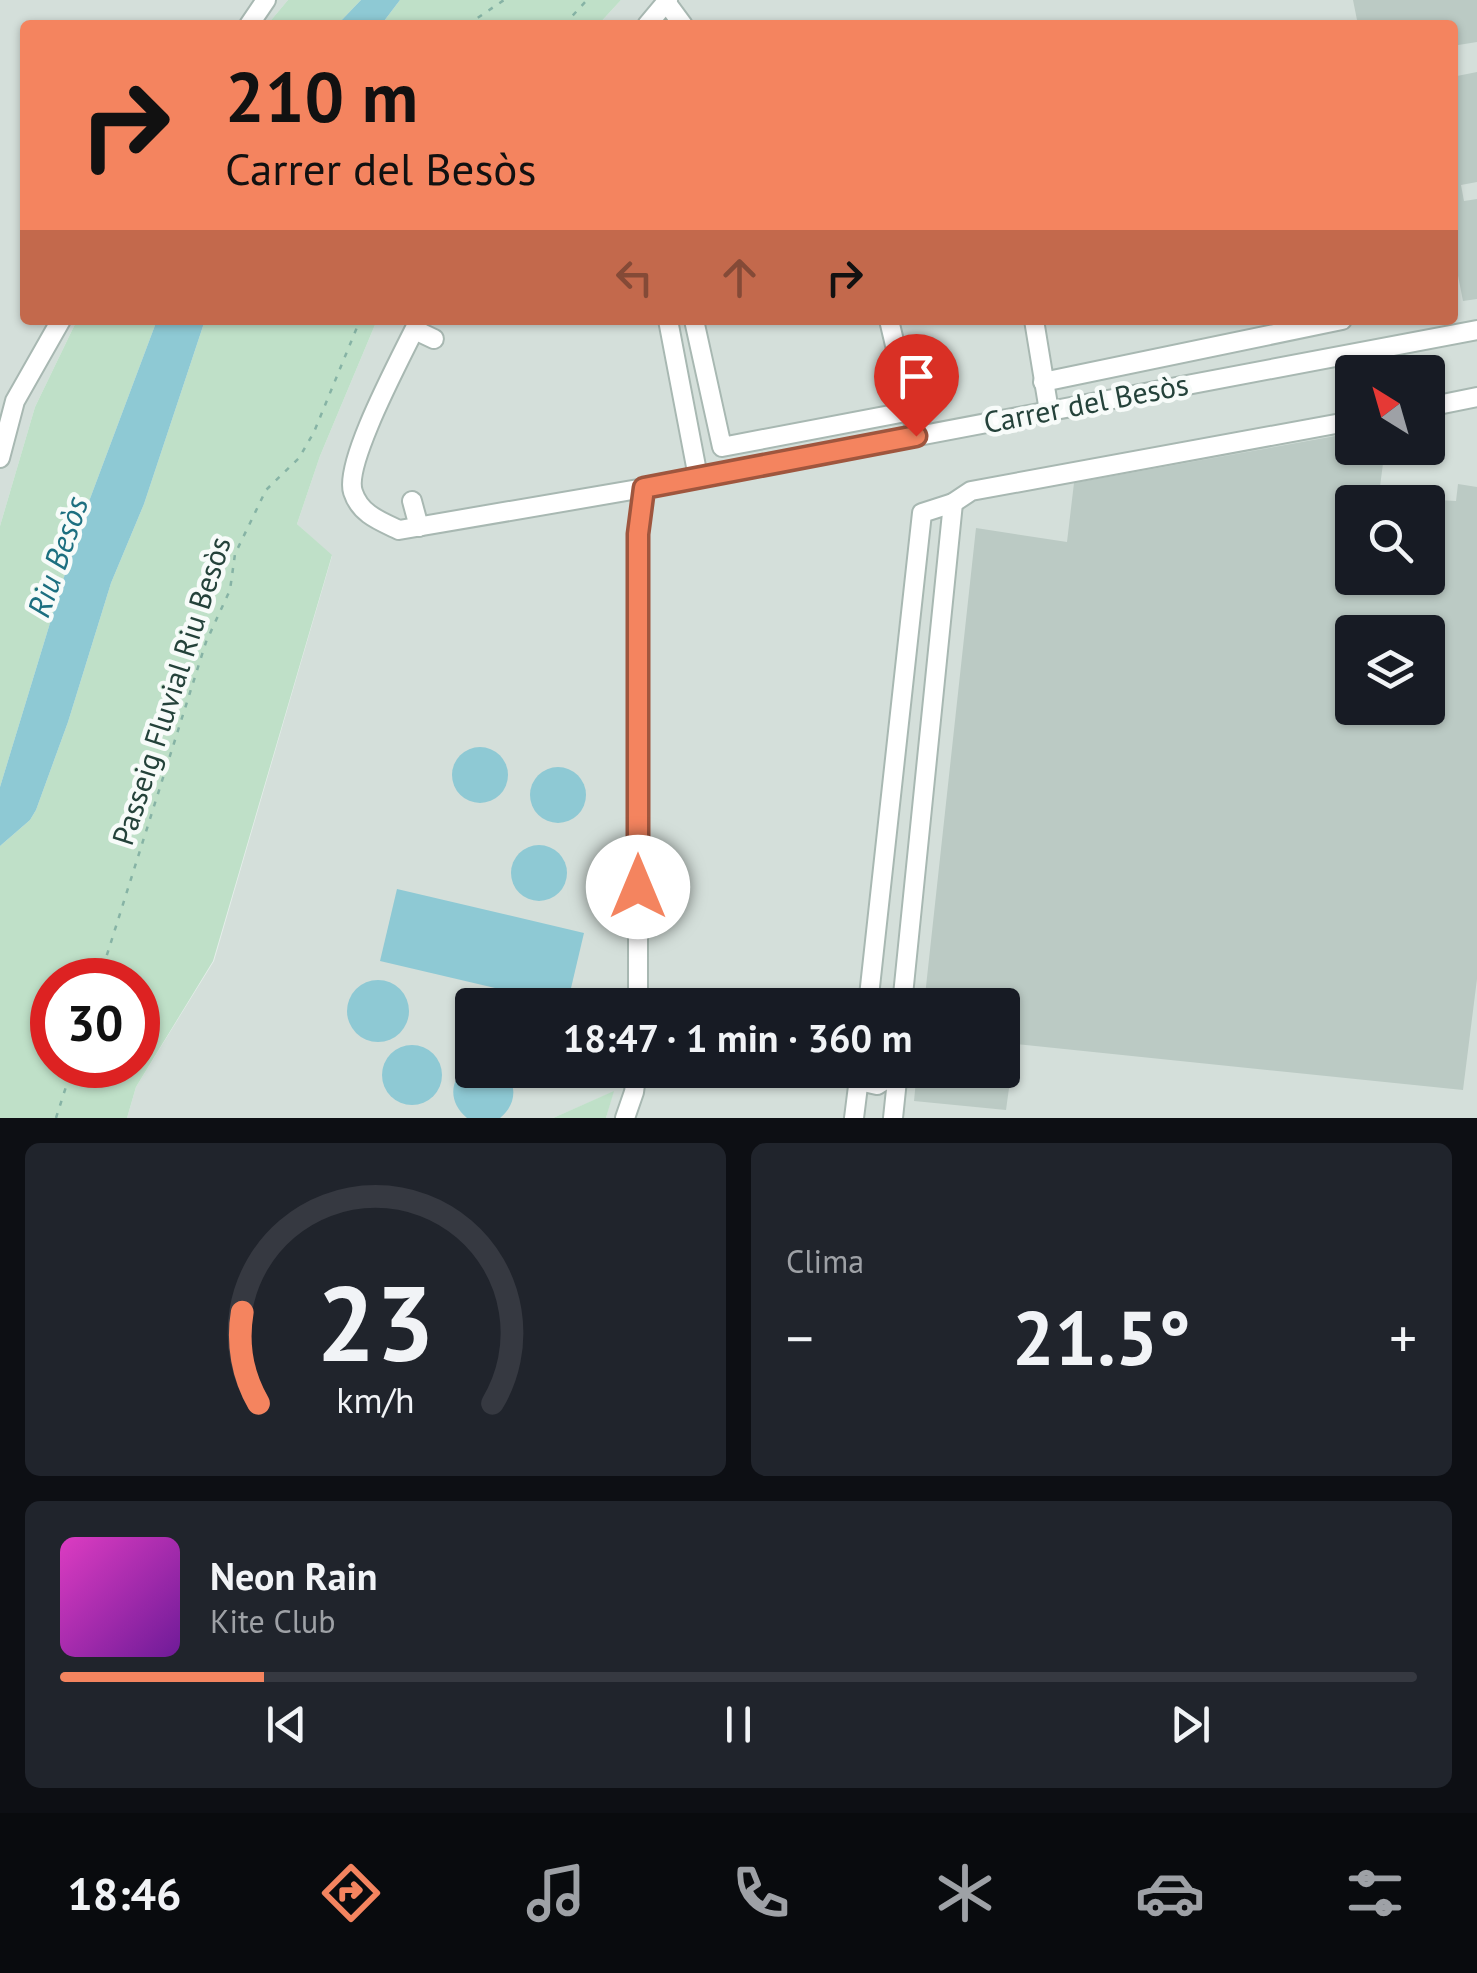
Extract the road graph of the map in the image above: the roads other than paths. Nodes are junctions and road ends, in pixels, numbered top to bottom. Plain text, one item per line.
1 (58, 325) edge
2 (417, 325) edge
3 (669, 325) edge
4 (695, 325) edge
5 (890, 325) edge
6 (1035, 325) edge
7 (1318, 325) edge
8 (1477, 330) edge
9 (434, 339) dead end
10 (1042, 382) junction
11 (8, 397) edge
12 (1477, 397) edge
13 (1445, 404) edge
14 (910, 411) junction
15 (1049, 411) junction
16 (1335, 424) edge
17 (820, 428) junction
18 (916, 436) junction
19 (772, 438) junction
20 (826, 453) junction
21 (0, 458) edge
22 (775, 462) junction
23 (696, 469) junction
24 (644, 488) junction
25 (412, 501) dead end
26 (953, 503) junction
27 (419, 526) junction
28 (880, 900) junction
29 (914, 903) junction
30 (638, 988) edge
31 (870, 988) edge
32 (904, 988) edge
33 (635, 1088) edge
34 (858, 1088) edge
35 (894, 1088) edge
36 (626, 1118) edge
37 (854, 1118) edge
38 (893, 1118) edge

1 - 11 street
2 - 9 street
2 - 27 street, Carrer del Besòs
3 - 23 street
4 - 19 street
5 - 14 street
6 - 10 street
7 - 10 street
8 - 15 street, Carrer del Besòs
10 - 15 street
11 - 21 street
12 - 13 street
14 - 17 street
14 - 18 street
15 - 18 street, Carrer del Besòs
16 - 26 street
17 - 19 street
17 - 20 street
18 - 20 street, Carrer del Besòs
19 - 22 street
20 - 22 street, Carrer del Besòs
22 - 23 street, Carrer del Besòs
23 - 24 street, Carrer del Besòs
24 - 27 street, Carrer del Besòs
24 - 30 street
25 - 27 street
26 - 28 street
26 - 29 street
28 - 29 street
28 - 31 street
29 - 32 street
33 - 36 street
34 - 37 street
35 - 38 street

